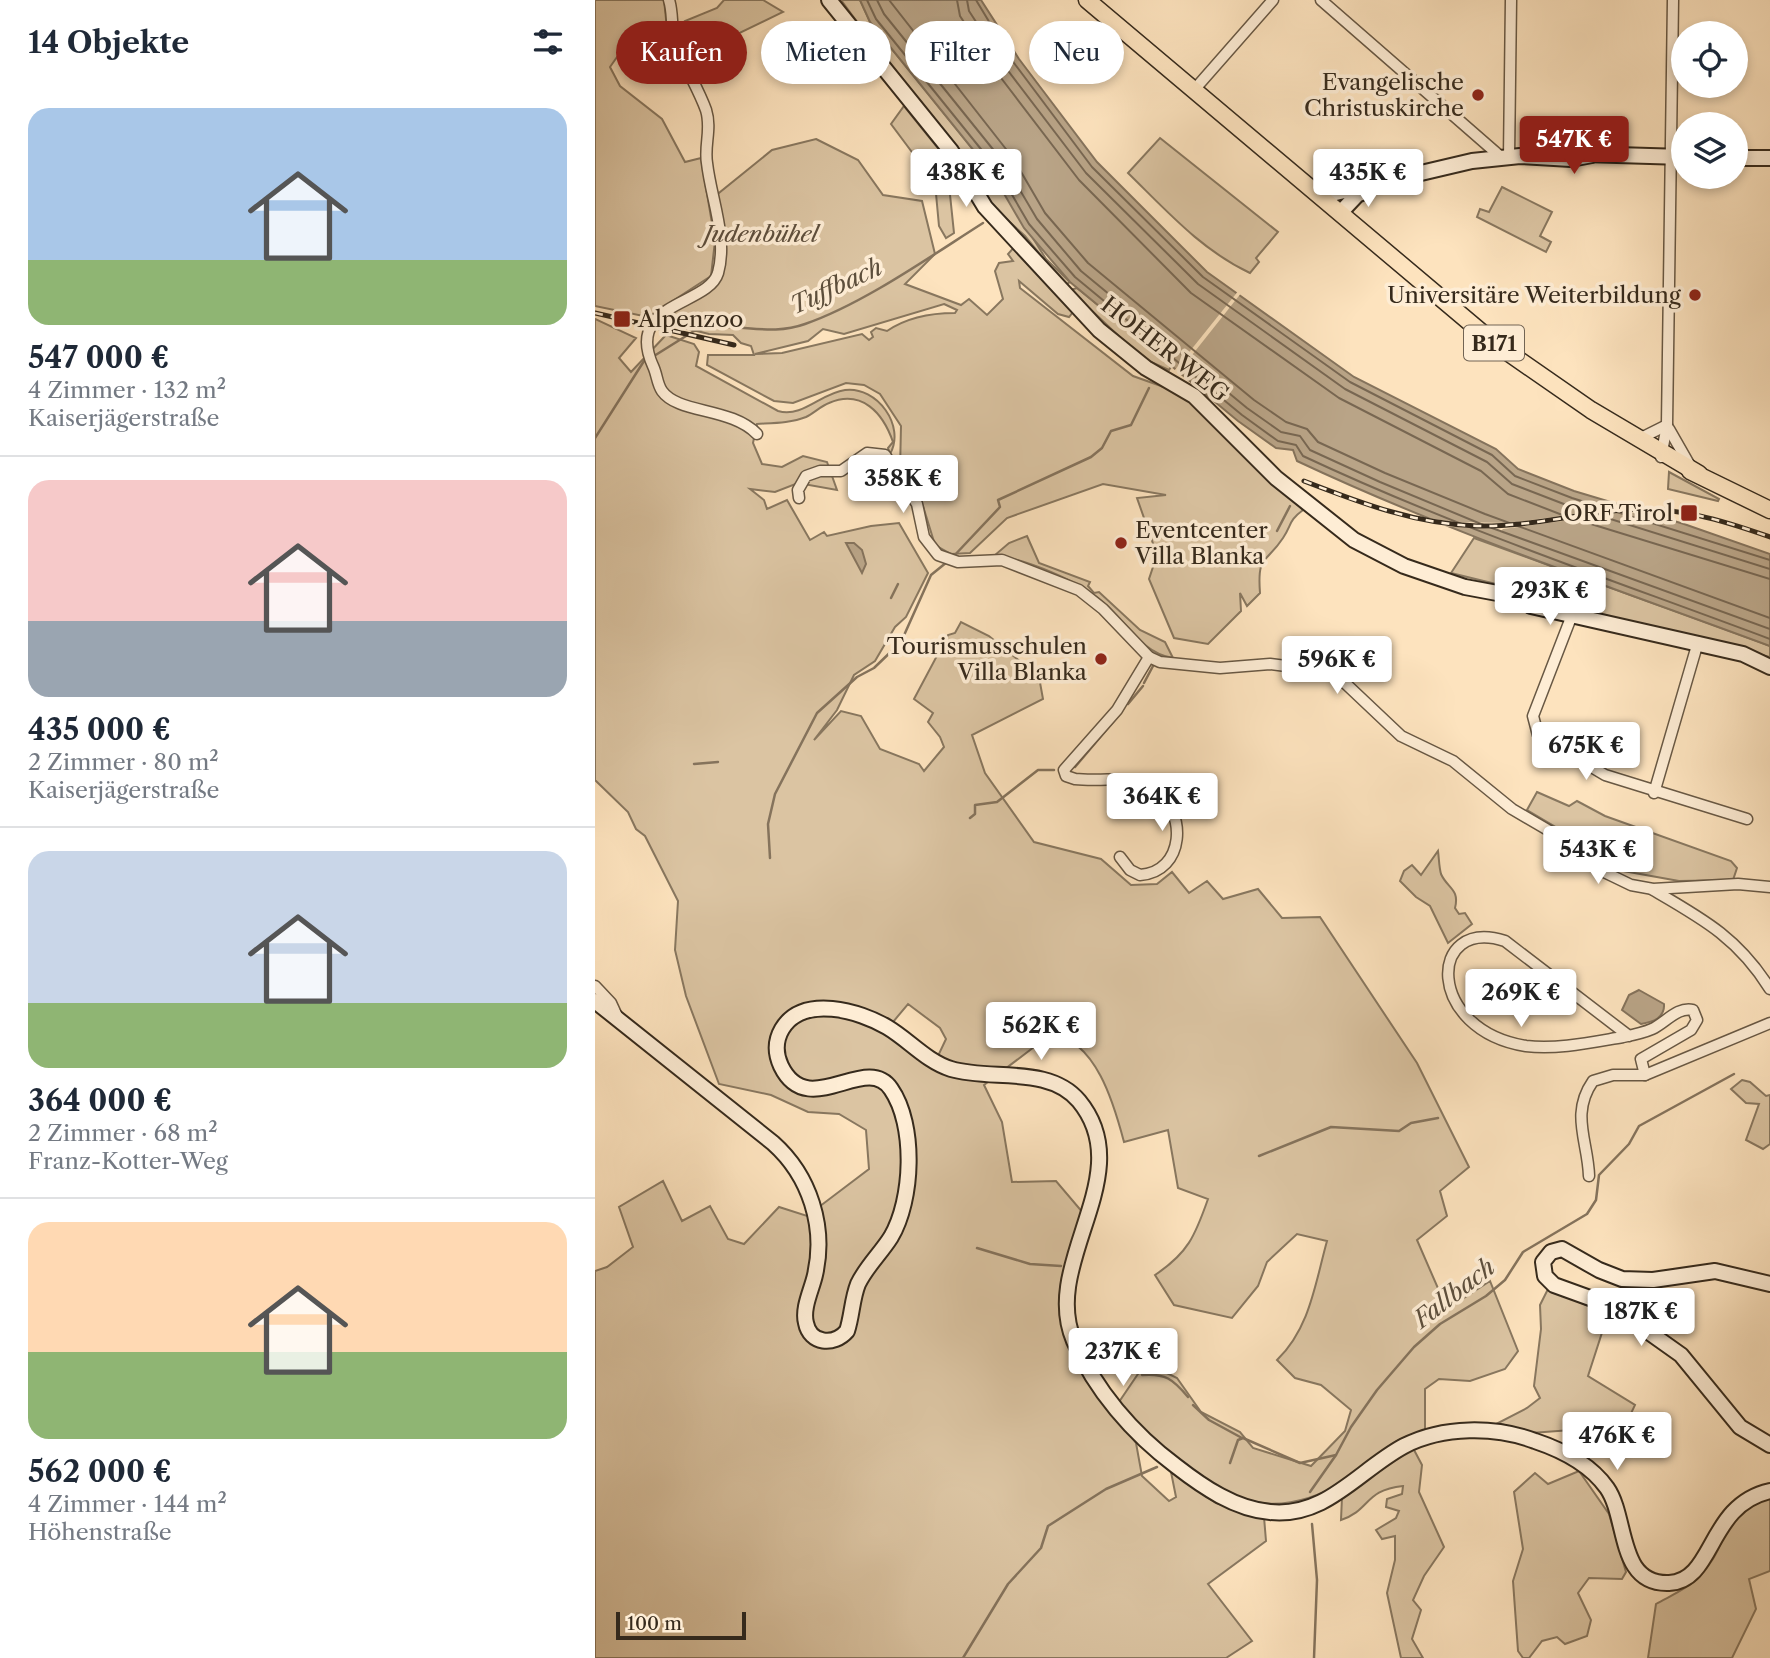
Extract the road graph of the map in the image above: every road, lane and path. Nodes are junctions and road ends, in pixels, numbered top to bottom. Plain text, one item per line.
1 (669, 0) edge
2 (829, 0) edge
3 (1087, 0) edge
4 (1273, 0) edge
5 (1321, 0) edge
6 (1511, 0) edge
7 (1674, 0) edge
8 (1194, 90) junction
9 (1676, 112) edge
10 (1505, 157) junction
11 (1671, 157) edge
12 (1748, 158) edge
13 (1770, 158) edge
14 (1378, 184) junction
15 (1676, 189) edge
16 (1323, 196) junction
17 (1340, 213) junction
18 (1667, 425) junction
19 (757, 434) dead end
20 (1635, 435) junction
21 (1662, 455) junction
22 (1695, 470) junction
23 (799, 498) dead end
24 (1770, 510) edge
25 (1572, 615) junction
26 (1698, 642) junction
27 (1149, 657) junction
28 (1770, 667) edge
29 (1654, 793) junction
30 (1747, 819) dead end
31 (1120, 857) dead end
32 (1770, 887) edge
33 (1653, 889) junction
34 (595, 986) edge
35 (1770, 989) edge
36 (595, 1001) edge
37 (618, 1020) junction
38 (1770, 1023) edge
39 (1629, 1036) junction
40 (1645, 1075) junction
41 (1589, 1176) dead end
42 (1770, 1284) edge
43 (1770, 1445) edge
44 (1770, 1491) edge

1 - 19 street
2 - 25 street, HOHER WEG
3 - 8 main road, B171
4 - 8 street
5 - 10 street
6 - 10 street
7 - 9 street
8 - 16 main road, B171
10 - 11 street
10 - 14 street
12 - 13 street
14 - 16 street
14 - 17 street
15 - 18 street
16 - 17 main road, B171
17 - 20 main road, B171
18 - 20 street
18 - 21 street
18 - 22 street
20 - 21 main road, B171
21 - 22 main road, B171
22 - 24 main road, B171
23 - 27 street
25 - 26 street, HOHER WEG
25 - 29 street
26 - 28 street, HOHER WEG
26 - 29 street
27 - 31 street
27 - 33 street
29 - 30 street
32 - 33 street
33 - 35 street
34 - 37 street
36 - 37 street
37 - 44 street
38 - 40 street
39 - 39 street
39 - 40 street
40 - 41 street
42 - 43 street

